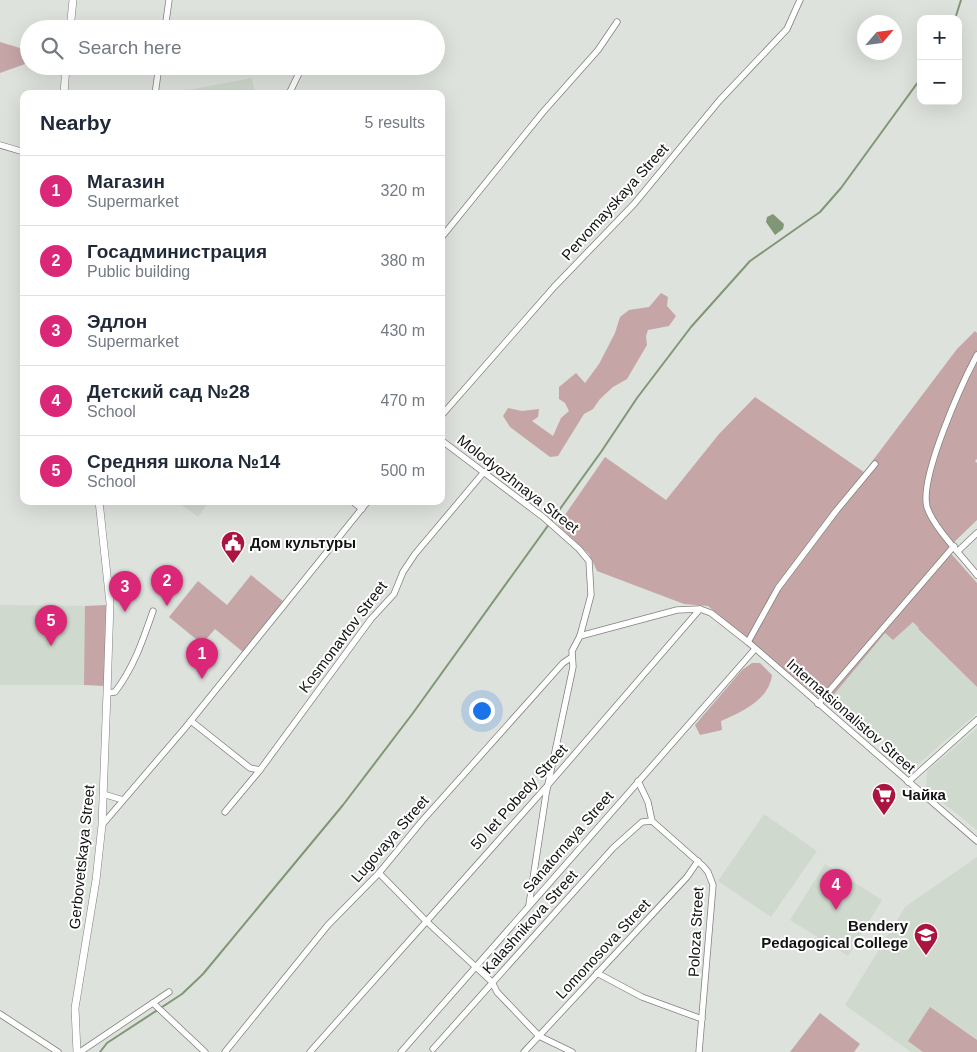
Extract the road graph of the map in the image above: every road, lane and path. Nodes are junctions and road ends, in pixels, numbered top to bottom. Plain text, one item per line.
1 (73, 0) edge
2 (169, 0) edge
3 (800, 0) edge
4 (71, 20) edge
5 (166, 20) edge
6 (616, 22) dead end
7 (65, 75) edge
8 (158, 75) edge
9 (298, 75) edge
10 (64, 90) edge
11 (156, 90) edge
12 (291, 90) edge
13 (0, 145) edge
14 (20, 151) edge
15 (445, 233) edge
16 (977, 355) edge
17 (445, 411) edge
18 (445, 443) edge
19 (875, 464) dead end
20 (484, 472) junction
21 (99, 505) edge
22 (357, 505) edge
23 (365, 505) edge
24 (362, 509) junction
25 (977, 533) edge
26 (956, 549) junction
27 (977, 576) edge
28 (700, 609) junction
29 (153, 611) dead end
30 (580, 636) junction
31 (748, 642) junction
32 (755, 649) junction
33 (572, 657) junction
34 (108, 693) junction
35 (818, 704) junction
36 (977, 720) edge
37 (191, 721) junction
38 (260, 770) junction
39 (638, 781) junction
40 (908, 782) junction
41 (548, 785) junction
42 (103, 794) junction
43 (123, 800) junction
44 (225, 812) dead end
45 (652, 821) junction
46 (102, 824) junction
47 (977, 841) edge
48 (700, 864) junction
49 (379, 873) junction
50 (529, 905) junction
51 (425, 920) junction
52 (475, 966) junction
53 (597, 973) junction
54 (492, 982) junction
55 (169, 992) dead end
56 (158, 1008) junction
57 (0, 1014) edge
58 (702, 1019) junction
59 (539, 1036) junction
60 (433, 1049) dead end
61 (58, 1052) edge
62 (78, 1052) edge
63 (204, 1052) edge
64 (225, 1052) edge
65 (310, 1052) edge
66 (401, 1052) edge
67 (524, 1052) edge
68 (572, 1052) edge
69 (699, 1052) edge

1 - 4 street
2 - 5 street
3 - 17 street, Pervomayskaya Street
6 - 15 street
7 - 10 street
8 - 11 street
9 - 12 street
13 - 14 street
16 - 26 street
18 - 20 street, Molodyozhnaya Street
19 - 31 street
20 - 30 street, Molodyozhnaya Street
20 - 38 street, Kosmonavtov Street
21 - 34 street, Gerbovetskaya Street
22 - 24 street
23 - 24 street
24 - 37 street
25 - 26 street
26 - 27 street
26 - 35 street
28 - 30 street
28 - 31 street
28 - 41 street, 50 let Pobedy Street
29 - 34 street
30 - 33 street, Molodyozhnaya Street
31 - 32 street
32 - 35 street, Internatsionalistov Street
32 - 39 street, Sanatornaya Street
33 - 41 street
33 - 49 street, Lugovaya Street
34 - 42 street, Gerbovetskaya Street
35 - 40 street, Internatsionalistov Street
36 - 40 street
37 - 38 street
37 - 43 street
38 - 44 street, Kosmonavtov Street
39 - 45 street
39 - 50 street, Sanatornaya Street
40 - 47 street, Internatsionalistov Street
41 - 50 street
41 - 51 street, 50 let Pobedy Street
42 - 43 street
42 - 46 street, Gerbovetskaya Street
43 - 46 street
45 - 48 street, Poloza Street
45 - 54 street, Kalashnikova Street
46 - 62 street, Gerbovetskaya Street
48 - 53 street, Lomonosova Street
48 - 58 street, Poloza Street
49 - 51 street
49 - 64 street, Lugovaya Street
50 - 52 street, Sanatornaya Street
51 - 52 street
51 - 65 street, 50 let Pobedy Street
52 - 54 street
52 - 66 street, Sanatornaya Street
53 - 58 street
53 - 59 street, Lomonosova Street
54 - 59 street
54 - 60 street, Kalashnikova Street
55 - 56 street
56 - 62 street
56 - 63 street
57 - 61 street
58 - 69 street, Poloza Street
59 - 67 street, Lomonosova Street
59 - 68 street

